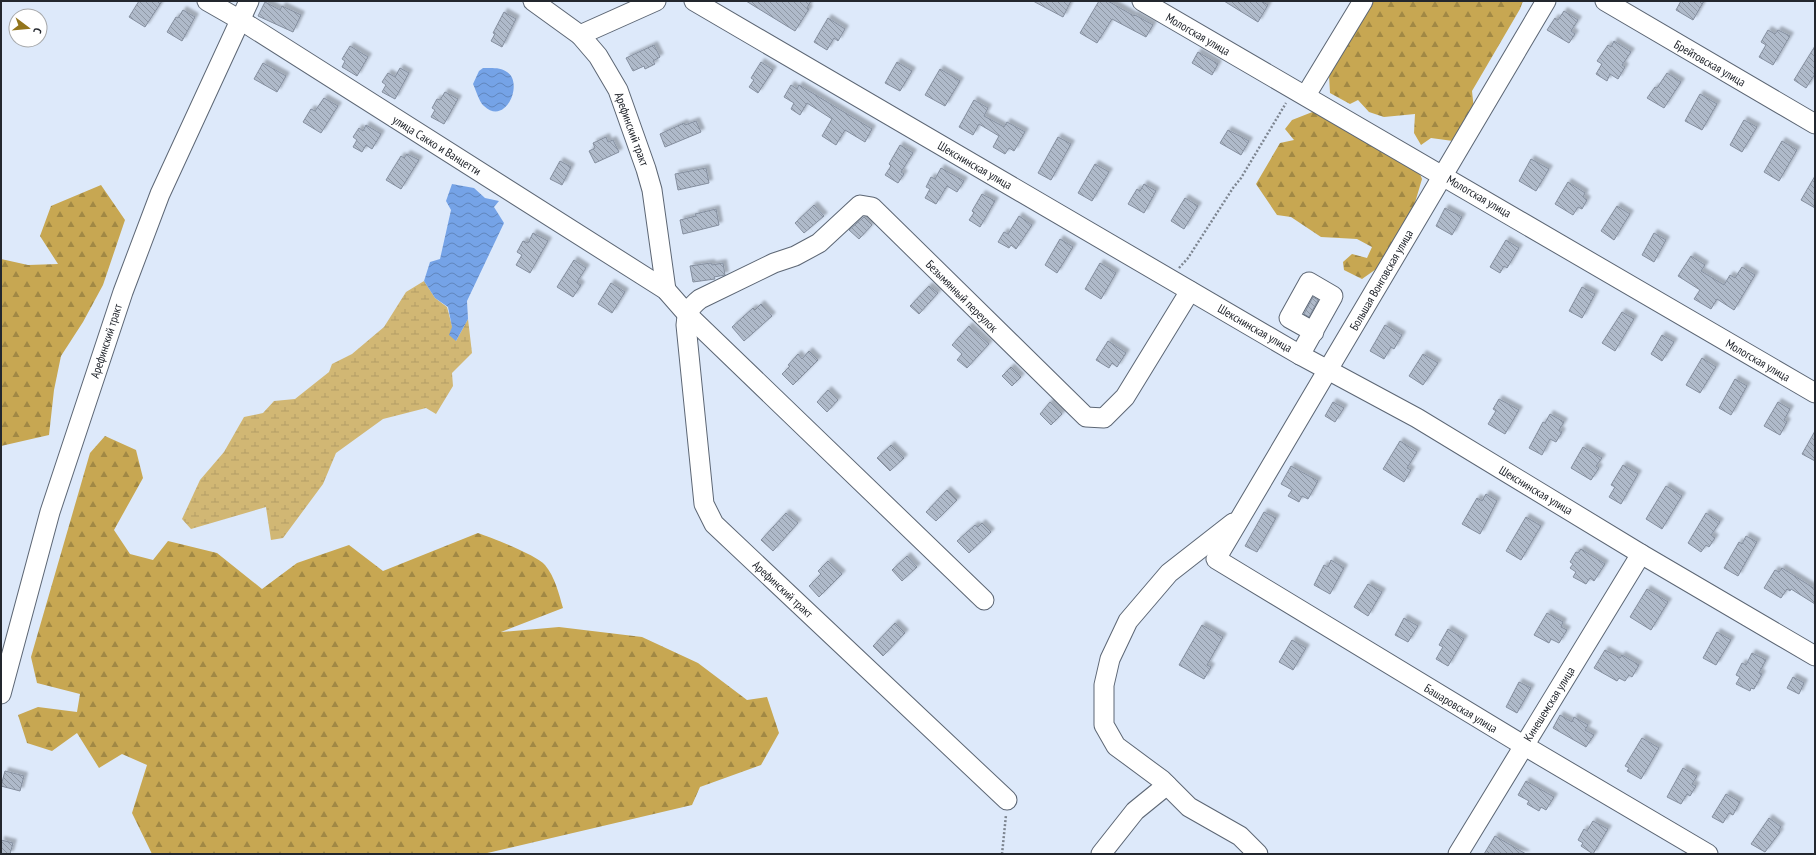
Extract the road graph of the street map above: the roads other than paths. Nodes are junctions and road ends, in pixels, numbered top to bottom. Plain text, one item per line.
1 (207, 1) edge
2 (249, 1) edge
3 (533, 1) edge
4 (656, 1) edge
5 (694, 1) edge
6 (1142, 1) edge
7 (1363, 1) edge
8 (1546, 1) edge
9 (1605, 1) edge
10 (242, 21) junction
11 (580, 35) junction
12 (1299, 92) junction
13 (1815, 124) edge
14 (1443, 175) junction
15 (666, 290) junction
16 (1190, 290) junction
17 (687, 314) junction
18 (1314, 332) dead end
19 (1300, 355) junction
20 (1329, 370) junction
21 (1815, 393) edge
22 (1242, 516) junction
23 (1641, 554) junction
24 (1216, 559) joint
25 (984, 600) dead end
26 (1815, 656) edge
27 (1, 694) edge
28 (1523, 745) junction
29 (1167, 785) junction
30 (1007, 800) road end
31 (1101, 854) edge
32 (1258, 854) edge
33 (1458, 854) edge
34 (1708, 854) edge

1 - 10 street, улица Сакко и Ванцетти
2 - 10 street, Арефинский тракт
3 - 11 street, Арефинский тракт
4 - 11 street
5 - 16 street, Шекснинская улица
6 - 12 street, Мологская улица
7 - 12 street
8 - 14 street, Большая Вонговская улица
9 - 13 street, Брейтовская улица
10 - 15 street, улица Сакко и Ванцетти
10 - 27 street, Арефинский тракт
11 - 15 street, Арефинский тракт
12 - 14 street, Мологская улица
14 - 20 street, Большая Вонговская улица
14 - 21 street, Мологская улица
15 - 17 street
16 - 17 street, Безымянный переулок
16 - 19 street, Шекснинская улица
17 - 25 street
17 - 30 street, Арефинский тракт
18 - 19 street
19 - 20 street, Шекснинская улица
20 - 22 street, Большая Вонговская улица
20 - 23 street, Шекснинская улица
22 - 24 street, Большая Вонговская улица
22 - 29 street
23 - 26 street, Шекснинская улица
23 - 28 street, Кинешемская улица
24 - 28 street, Башаровская улица
28 - 33 street, Кинешемская улица
28 - 34 street, Башаровская улица
29 - 31 street
29 - 32 street

